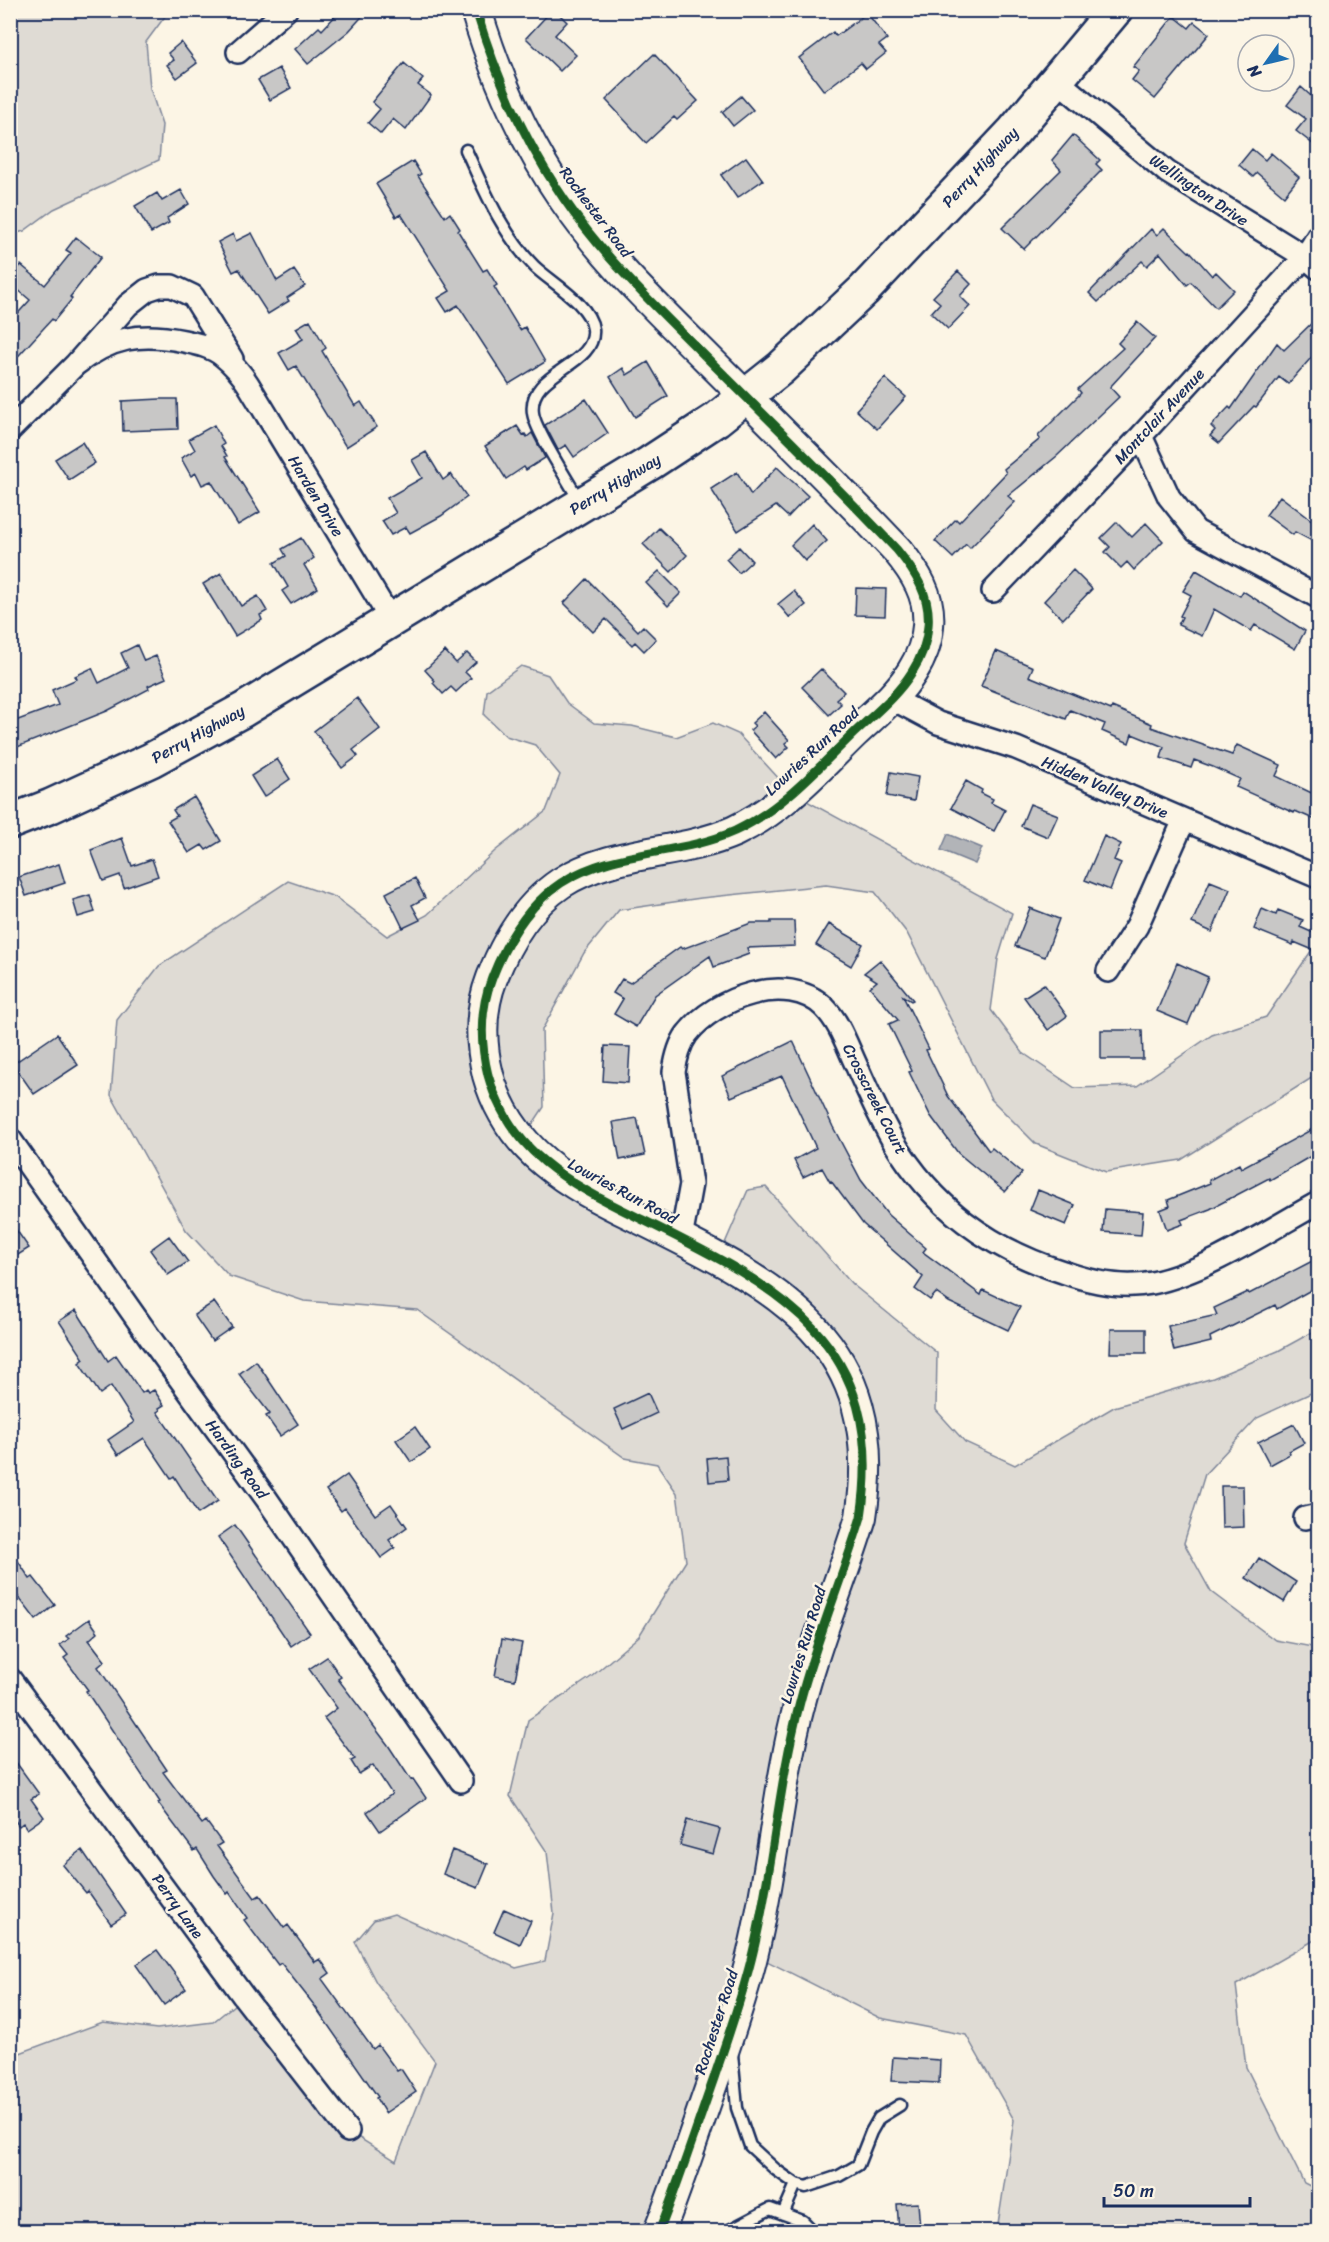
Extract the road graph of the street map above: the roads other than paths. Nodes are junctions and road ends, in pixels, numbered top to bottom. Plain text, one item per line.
1 (286, 10) edge
2 (476, 10) edge
3 (1115, 10) edge
4 (238, 52) dead end
5 (1058, 81) junction
6 (466, 150) dead end
7 (1318, 236) edge
8 (1312, 263) edge
9 (75, 364) junction
10 (240, 372) junction
11 (746, 396) junction
12 (10, 430) edge
13 (1141, 436) junction
14 (582, 504) junction
15 (993, 591) dead end
16 (1318, 597) edge
17 (391, 620) junction
18 (891, 698) junction
19 (1184, 820) junction
20 (10, 822) edge
21 (1318, 877) edge
22 (1108, 971) dead end
23 (10, 1139) edge
24 (1318, 1203) edge
25 (681, 1239) junction
26 (10, 1679) edge
27 (461, 1781) dead end
28 (776, 1815) joint
29 (730, 2030) junction
30 (900, 2105) dead end
31 (348, 2131) dead end
32 (796, 2184) junction
33 (783, 2214) junction
34 (659, 2232) edge
35 (726, 2232) edge
36 (814, 2232) edge

1 - 4 street
2 - 11 street, Rochester Road
3 - 5 main road, Perry Highway
5 - 8 street, Wellington Drive
5 - 11 main road, Perry Highway
6 - 14 lane
7 - 8 street, Montclair Avenue
8 - 13 street, Montclair Avenue
9 - 10 street, Harden Drive
9 - 10 street, Harden Drive
9 - 12 street, Harden Drive
10 - 17 street, Harden Drive
11 - 14 main road, Perry Highway
11 - 18 street, Lowries Run Road
13 - 15 street, Montclair Avenue
13 - 16 street
14 - 17 main road, Perry Highway
17 - 20 main road, Perry Highway
18 - 19 street, Hidden Valley Drive
18 - 25 street, Lowries Run Road
19 - 21 street, Hidden Valley Drive
19 - 22 street
23 - 27 street, Harding Road
24 - 25 street, Crosscreek Court
25 - 28 street, Lowries Run Road
26 - 31 street, Perry Lane
28 - 29 street, Rochester Road
29 - 32 lane
29 - 34 street, Rochester Road
30 - 32 lane
32 - 33 lane
33 - 35 lane
33 - 36 lane

